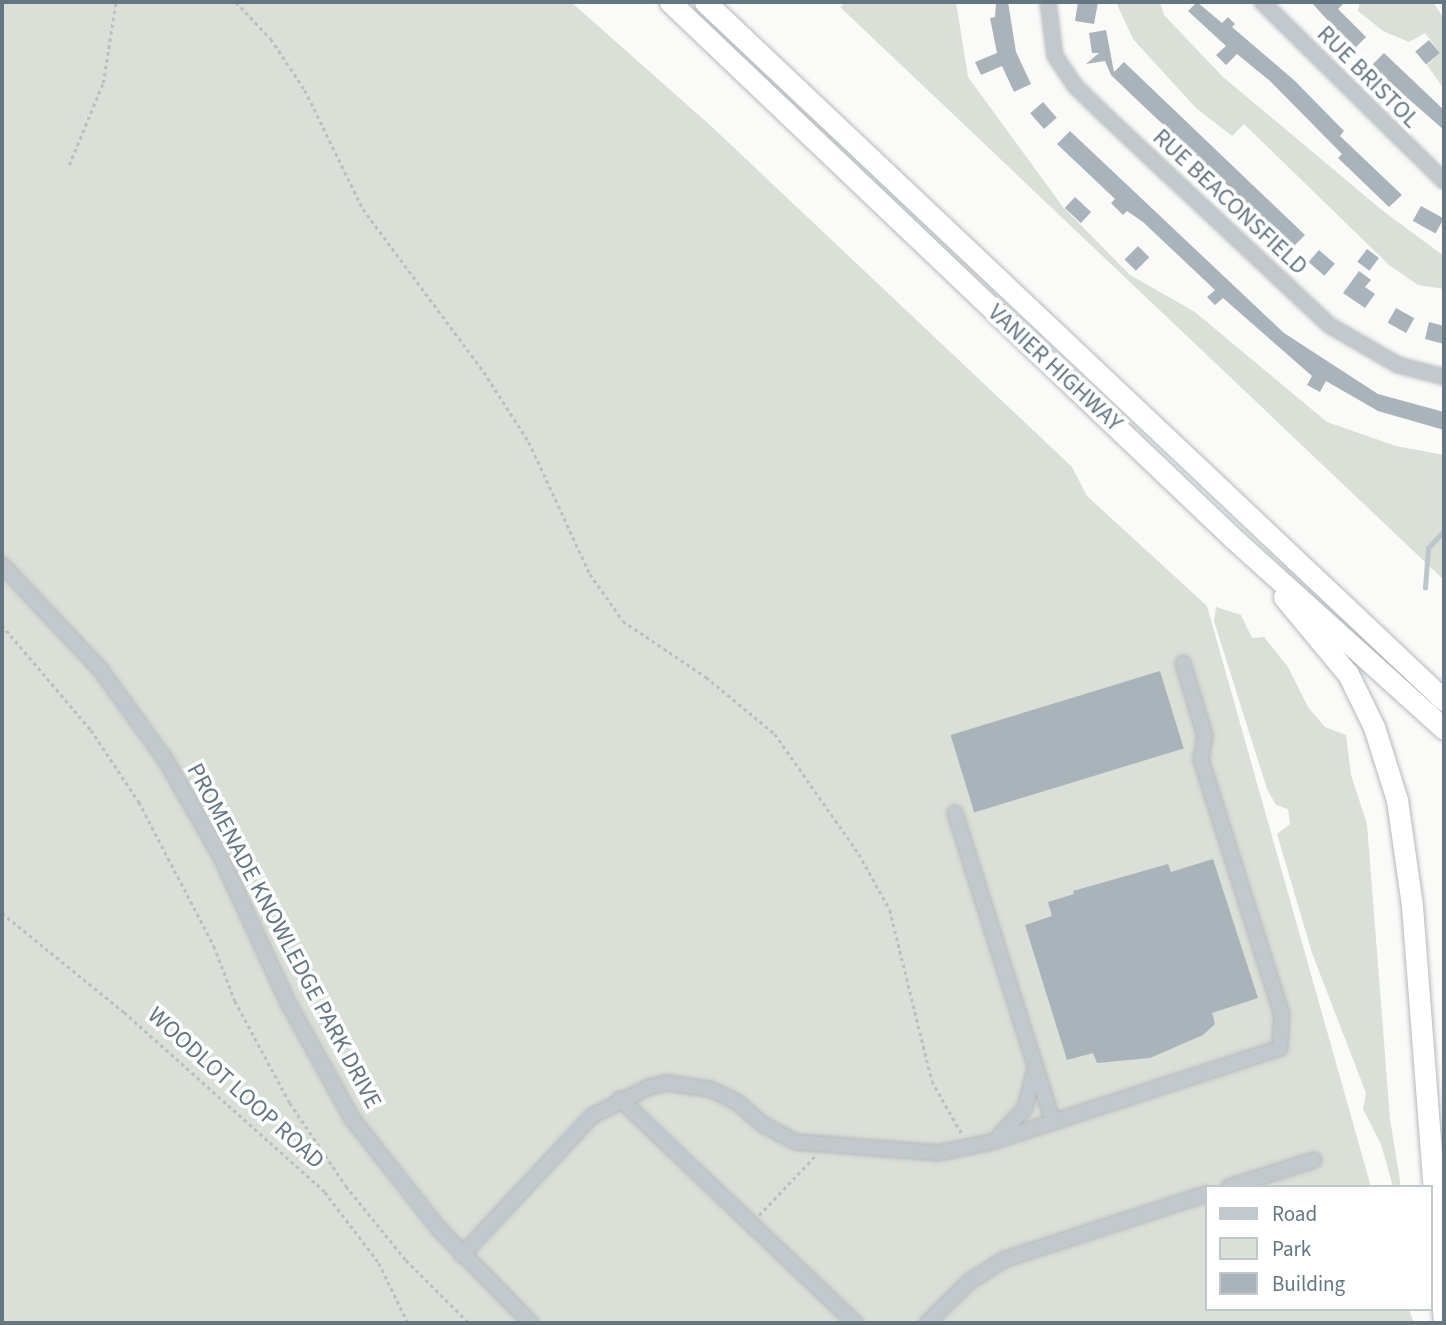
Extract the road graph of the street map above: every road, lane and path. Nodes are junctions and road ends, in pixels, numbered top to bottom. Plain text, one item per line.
1 (116, 2) edge
2 (236, 2) edge
3 (670, 2) edge
4 (705, 2) edge
5 (1048, 2) edge
6 (1262, 2) edge
7 (69, 165) dead end
8 (1444, 181) edge
9 (1444, 377) edge
10 (1235, 540) junction
11 (2, 565) edge
12 (2, 625) edge
13 (1183, 663) dead end
14 (1444, 700) edge
15 (1444, 729) edge
16 (955, 813) dead end
17 (2, 913) edge
18 (1035, 1065) junction
19 (620, 1099) junction
20 (1053, 1122) junction
21 (962, 1134) dead end
22 (991, 1142) junction
23 (817, 1146) junction
24 (1314, 1160) dead end
25 (1235, 1185) edge
26 (1204, 1195) edge
27 (757, 1217) dead end
28 (462, 1255) junction
29 (408, 1323) edge
30 (469, 1323) edge
31 (531, 1323) edge
32 (855, 1323) edge
33 (927, 1323) edge
34 (1444, 1323) edge

1 - 7 path
2 - 21 path
3 - 10 highway, VANIER HIGHWAY
4 - 14 highway, VANIER HIGHWAY
5 - 9 street, RUE BEACONSFIELD
6 - 8 street, RUE BRISTOL
10 - 15 highway, VANIER HIGHWAY
10 - 34 highway
11 - 28 street, PROMENADE KNOWLEDGE PARK DRIVE
12 - 30 path
13 - 20 street
16 - 18 street
17 - 29 path, WOODLOT LOOP ROAD
18 - 20 street
18 - 22 street
19 - 23 street
19 - 28 street
19 - 32 street
20 - 22 street
22 - 23 street
23 - 27 path
24 - 25 street
26 - 33 street
28 - 31 street, PROMENADE KNOWLEDGE PARK DRIVE

